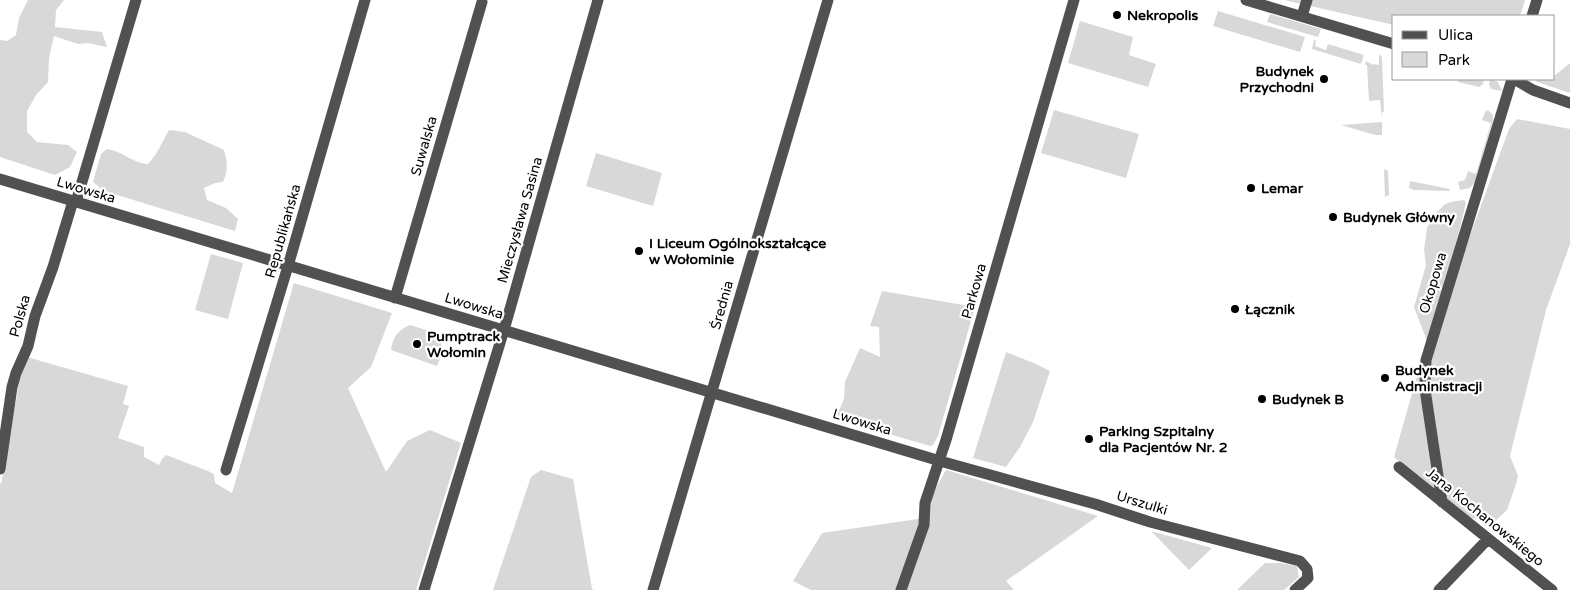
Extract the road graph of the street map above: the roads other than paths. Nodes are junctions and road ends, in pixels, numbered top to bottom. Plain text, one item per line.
1 (136, 0) edge
2 (365, 0) edge
3 (598, 0) edge
4 (828, 0) edge
5 (1074, 0) edge
6 (1246, 0) edge
7 (1306, 0) edge
8 (1537, 0) edge
9 (482, 2) dead end
10 (1532, 15) edge
11 (1302, 16) junction
12 (1392, 43) edge
13 (1513, 80) edge
14 (1515, 80) edge
15 (1570, 103) edge
16 (0, 179) edge
17 (74, 202) junction
18 (288, 266) junction
19 (395, 298) junction
20 (504, 330) junction
21 (712, 393) junction
22 (940, 461) junction
23 (1399, 467) dead end
24 (0, 470) edge
25 (226, 470) dead end
26 (1442, 502) junction
27 (1488, 539) junction
28 (424, 590) edge
29 (653, 590) edge
30 (901, 590) edge
31 (1295, 590) edge
32 (1439, 590) edge
33 (1552, 590) edge

1 - 17 street, Polska
2 - 18 street, Republikańska
3 - 20 street, Mieczysława Sasina
4 - 21 street, Średnia
5 - 22 street, Parkowa
6 - 11 street
7 - 11 street
8 - 10 street
9 - 19 street, Suwalska
11 - 12 street
13 - 26 street, Okopowa
14 - 15 street
16 - 17 street, Lwowska
17 - 18 street, Lwowska
17 - 24 street, Polska
18 - 19 street, Lwowska
18 - 25 street, Republikańska
19 - 20 street, Lwowska
20 - 21 street, Lwowska
20 - 28 street, Mieczysława Sasina
21 - 22 street, Lwowska
21 - 29 street, Średnia
22 - 30 street, Parkowa
22 - 31 street, Urszulki
23 - 26 street, Jana Kochanowskiego
26 - 27 street, Jana Kochanowskiego
27 - 32 street
27 - 33 street, Jana Kochanowskiego

